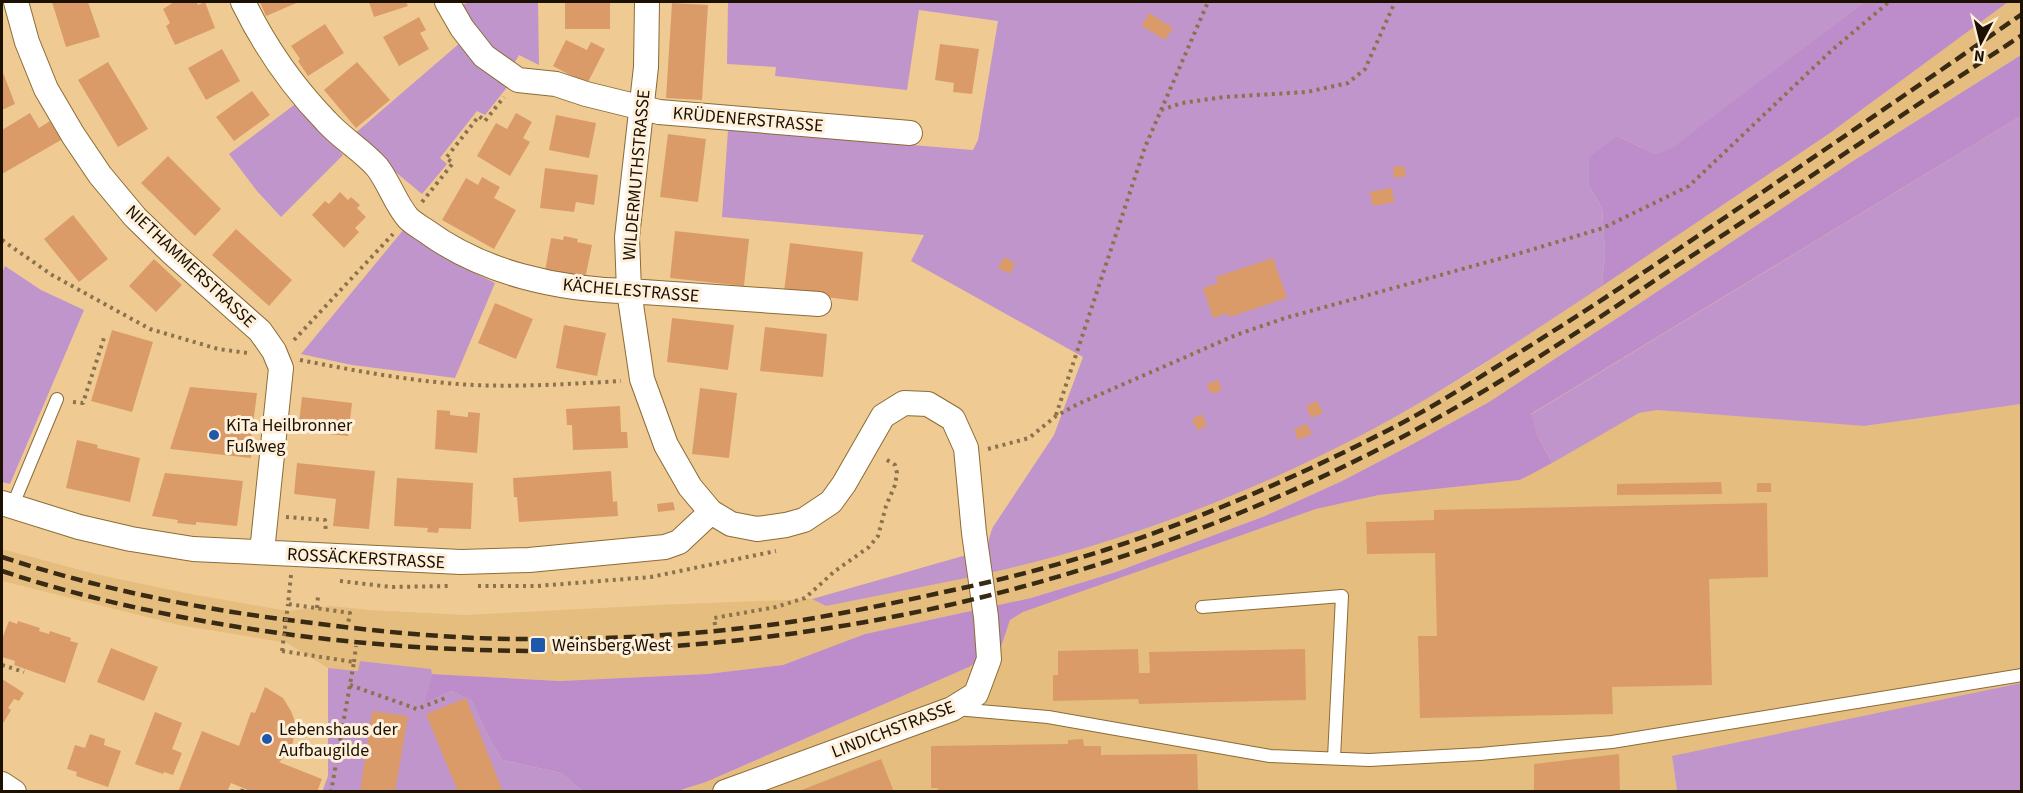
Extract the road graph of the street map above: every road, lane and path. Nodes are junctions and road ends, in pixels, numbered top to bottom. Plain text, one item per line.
1 (16, 2) edge
2 (243, 2) edge
3 (447, 2) edge
4 (647, 2) edge
5 (1208, 2) edge
6 (1395, 2) edge
7 (1889, 2) edge
8 (641, 108) junction
9 (1161, 110) junction
10 (910, 133) dead end
11 (2, 240) edge
12 (629, 291) junction
13 (819, 304) dead end
14 (104, 338) dead end
15 (277, 358) junction
16 (642, 379) junction
17 (57, 399) joint
18 (1056, 416) junction
19 (967, 455) junction
20 (886, 460) dead end
21 (7, 505) edge
22 (711, 512) junction
23 (266, 515) junction
24 (337, 534) dead end
25 (262, 552) junction
26 (979, 572) joint
27 (290, 582) dead end
28 (318, 596) dead end
29 (288, 604) junction
30 (1202, 607) dead end
31 (317, 608) junction
32 (348, 624) dead end
33 (716, 625) dead end
34 (356, 646) dead end
35 (354, 662) junction
36 (2, 665) edge
37 (24, 672) dead end
38 (2022, 675) edge
39 (350, 685) junction
40 (448, 697) dead end
41 (952, 709) junction
42 (1334, 758) junction
43 (2, 784) edge
44 (14, 792) edge
45 (332, 792) edge
46 (725, 792) edge

1 - 15 street, NIETHAMMERSTRASSE
2 - 12 street, KÄCHELESTRASSE
3 - 8 street, KRÜDENERSTRASSE
4 - 8 street, WILDERMUTHSTRASSE
5 - 9 path
6 - 9 path
7 - 18 path
8 - 10 street, KRÜDENERSTRASSE
8 - 12 street, WILDERMUTHSTRASSE
9 - 18 path
11 - 15 path
12 - 13 street, KÄCHELESTRASSE
12 - 16 street, WILDERMUTHSTRASSE
14 - 17 path
15 - 16 path
15 - 23 street, NIETHAMMERSTRASSE
16 - 22 street, WILDERMUTHSTRASSE
17 - 21 lane, ROSSÄCKERSTRASSE
18 - 19 path
19 - 22 street, WILDERMUTHSTRASSE
19 - 26 street, WILDERMUTHSTRASSE
20 - 33 path
21 - 25 street, ROSSÄCKERSTRASSE
22 - 25 street, ROSSÄCKERSTRASSE
23 - 24 path
23 - 25 street, NIETHAMMERSTRASSE
26 - 41 street, LINDICHSTRASSE
27 - 29 path
28 - 31 path
29 - 31 path
29 - 35 path, bridge
30 - 42 lane
31 - 32 path
34 - 35 path
35 - 39 path
36 - 37 path
38 - 42 lane
39 - 40 path
39 - 45 path
41 - 42 lane
41 - 46 street, LINDICHSTRASSE
43 - 44 street

